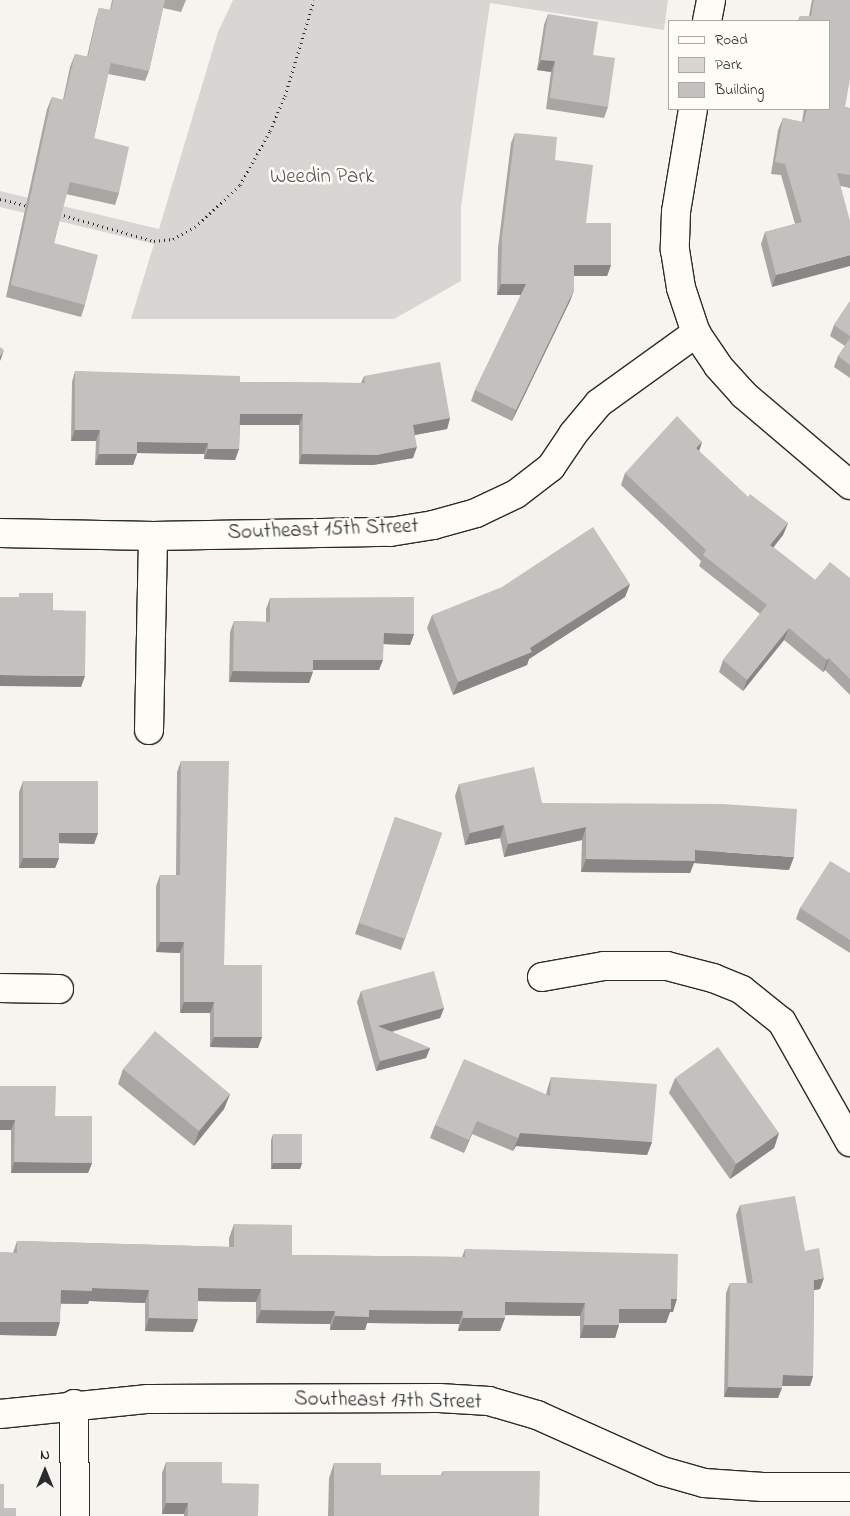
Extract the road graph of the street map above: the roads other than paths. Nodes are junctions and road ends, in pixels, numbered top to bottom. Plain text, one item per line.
1 (711, 0) edge
2 (707, 20) edge
3 (693, 110) edge
4 (696, 333) junction
5 (850, 485) edge
6 (0, 533) edge
7 (153, 536) junction
8 (149, 730) dead end
9 (542, 977) dead end
10 (0, 988) edge
11 (59, 989) dead end
12 (850, 1142) edge
13 (74, 1404) junction
14 (0, 1414) edge
15 (850, 1487) edge
16 (75, 1516) edge

1 - 2 street
3 - 4 street
4 - 5 street
4 - 7 street, Southeast 15th Street
6 - 7 street, Southeast 15th Street
7 - 8 street
9 - 12 street
10 - 11 street
13 - 14 street, Southeast 17th Street
13 - 15 street, Southeast 17th Street
13 - 16 street

